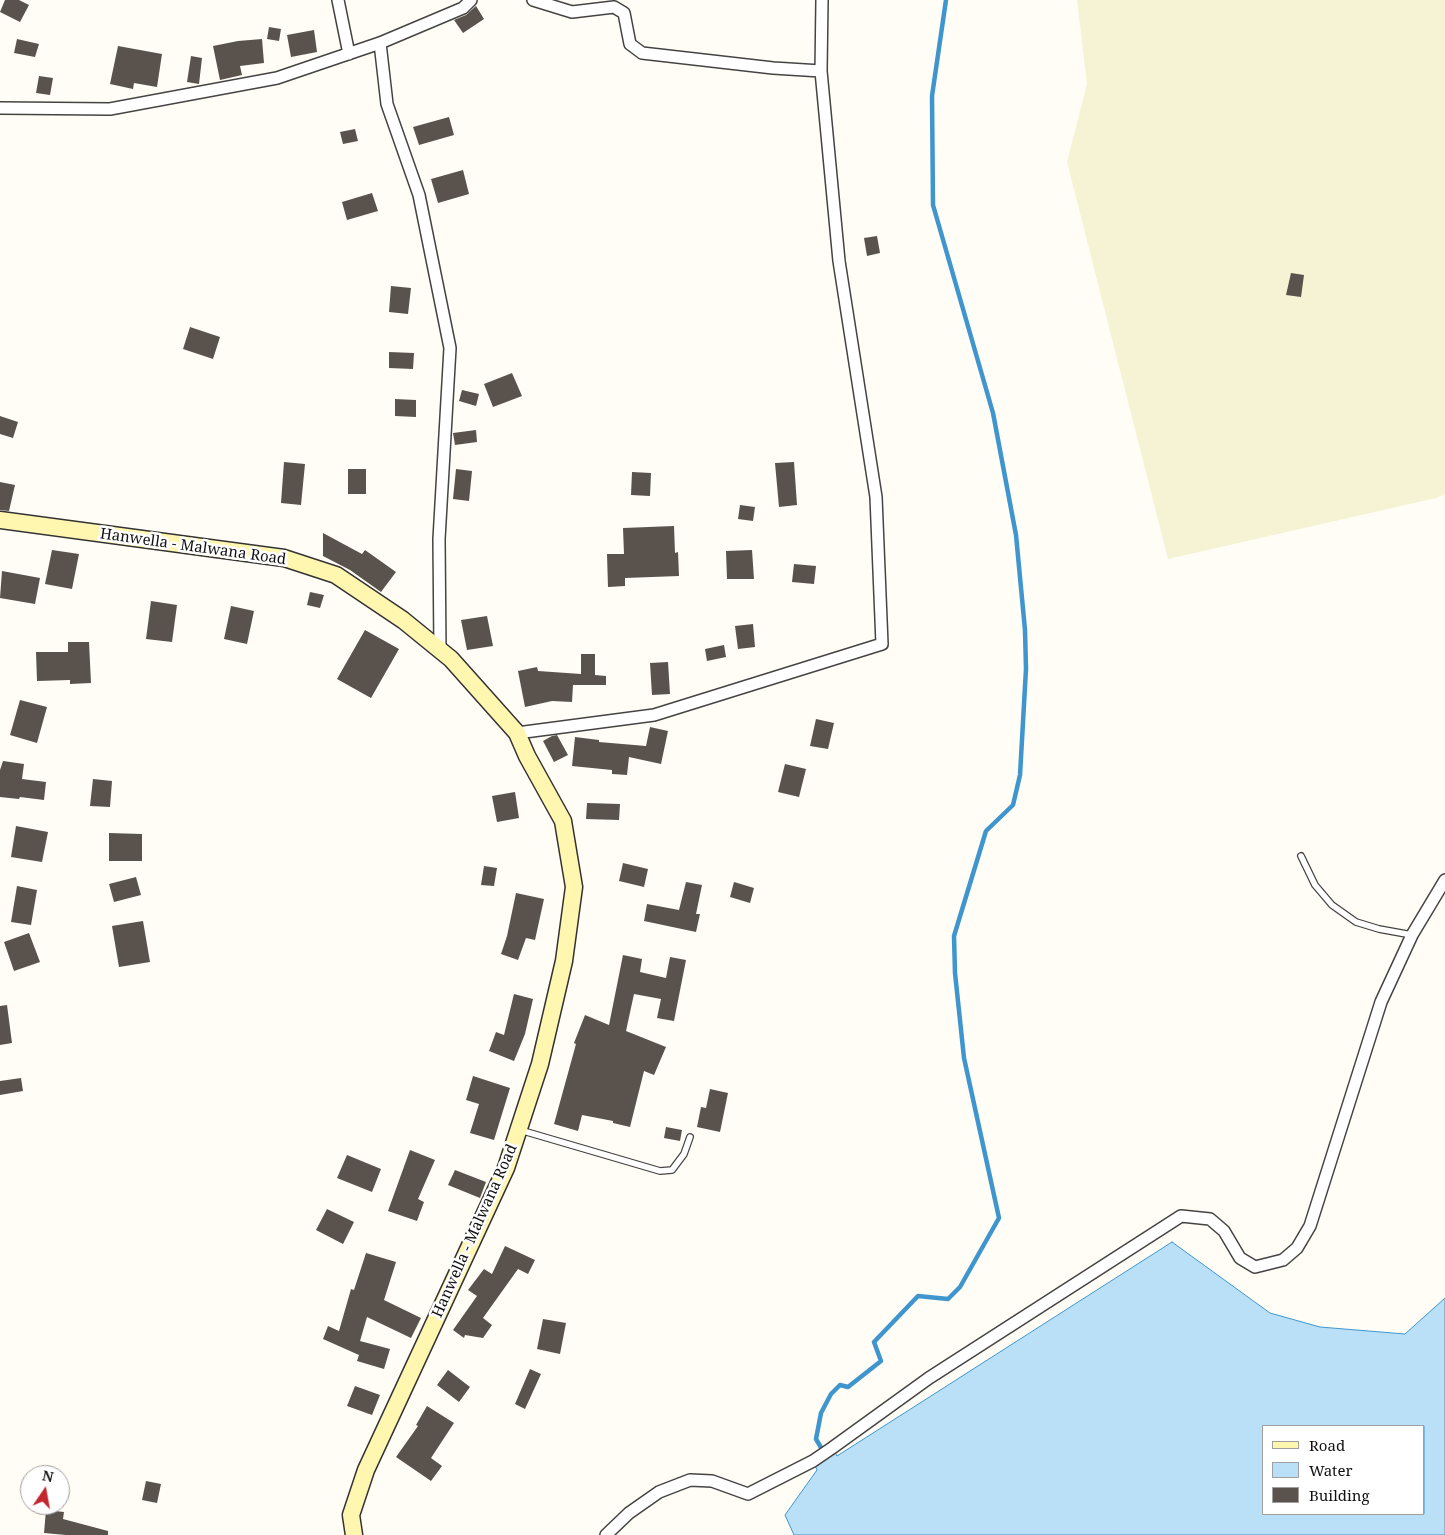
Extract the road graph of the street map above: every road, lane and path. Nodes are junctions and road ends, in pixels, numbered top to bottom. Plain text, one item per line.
1 (338, 0) edge
2 (471, 0) edge
3 (534, 0) edge
4 (822, 0) edge
5 (380, 43) junction
6 (349, 54) junction
7 (821, 71) junction
8 (0, 108) edge
9 (0, 520) edge
10 (440, 651) junction
11 (517, 733) junction
12 (1301, 856) dead end
13 (1445, 880) edge
14 (1412, 935) junction
15 (518, 1130) junction
16 (690, 1137) dead end
17 (354, 1535) edge
18 (606, 1535) edge

1 - 6 street
2 - 5 street
3 - 7 street
4 - 7 street
5 - 6 street
5 - 10 street
6 - 8 street
7 - 11 street
9 - 10 street, Hanwella - Malwana Road
10 - 11 street, Hanwella - Malwana Road
11 - 15 street, Hanwella - Malwana Road
12 - 14 lane
13 - 14 street
14 - 18 street
15 - 16 lane
15 - 17 street, Hanwella - Malwana Road

